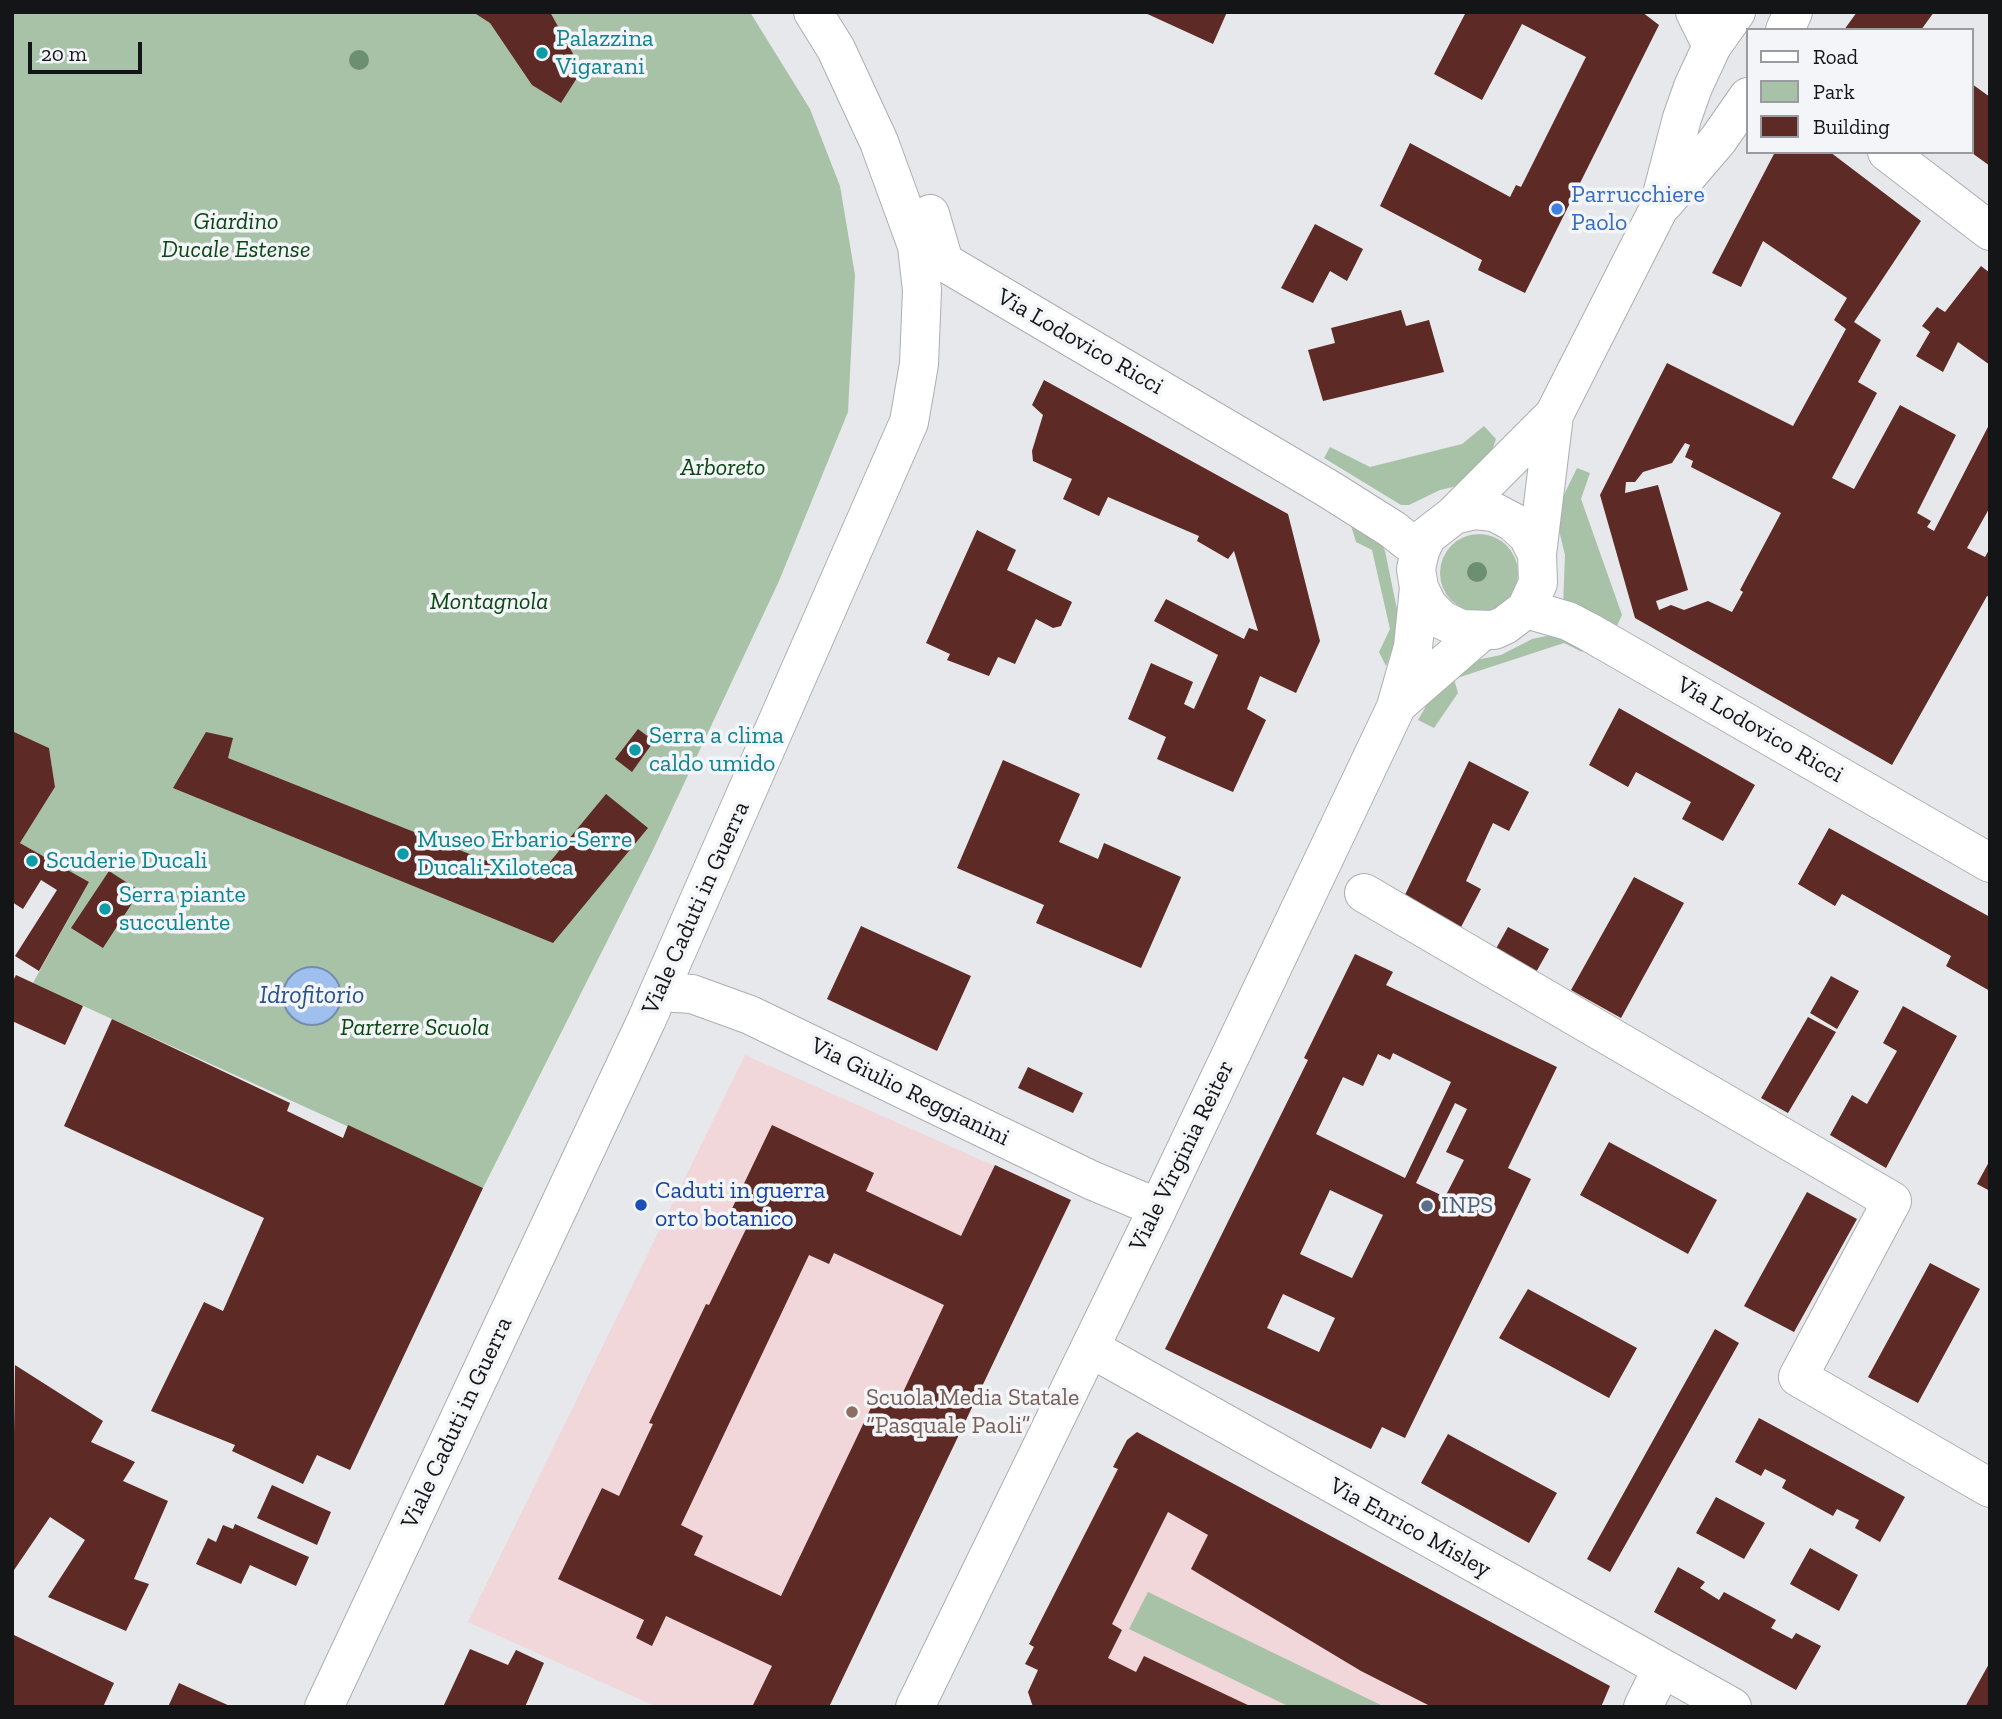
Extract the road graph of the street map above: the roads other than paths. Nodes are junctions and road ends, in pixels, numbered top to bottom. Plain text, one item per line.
1 (813, 12) edge
2 (1695, 12) edge
3 (1736, 12) edge
4 (1712, 46) junction
5 (836, 49) junction
6 (1746, 100) edge
7 (1890, 154) edge
8 (1658, 210) junction
9 (1990, 231) edge
10 (1554, 415) junction
11 (1454, 515) junction
12 (1536, 554) junction
13 (1419, 570) junction
14 (1526, 609) junction
15 (1481, 632) junction
16 (1397, 705) junction
17 (1990, 863) edge
18 (1364, 893) dead end
19 (659, 992) junction
20 (1158, 1208) junction
21 (1090, 1348) junction
22 (1990, 1488) edge
23 (1661, 1670) junction
24 (324, 1707) edge
25 (915, 1707) edge
26 (1643, 1707) edge
27 (1732, 1707) edge

1 - 5 street, Viale Caduti in Guerra
2 - 4 street
3 - 4 street
4 - 8 street
5 - 13 street, Via Lodovico Ricci
5 - 19 street, Viale Caduti in Guerra
6 - 8 street
7 - 9 street
8 - 10 street
10 - 11 street
10 - 12 street
11 - 12 street
11 - 13 street
12 - 14 street
13 - 15 street
13 - 16 street
14 - 15 street, Viale Virginia Reiter
14 - 17 street, Via Lodovico Ricci
15 - 16 street, Viale Virginia Reiter
16 - 20 street, Viale Virginia Reiter
18 - 22 street
19 - 20 street, Via Giulio Reggianini
19 - 24 street, Viale Caduti in Guerra
20 - 21 street, Viale Virginia Reiter
21 - 23 street, Via Enrico Misley
21 - 25 street, Viale Virginia Reiter
23 - 26 street
23 - 27 street, Via Enrico Misley

